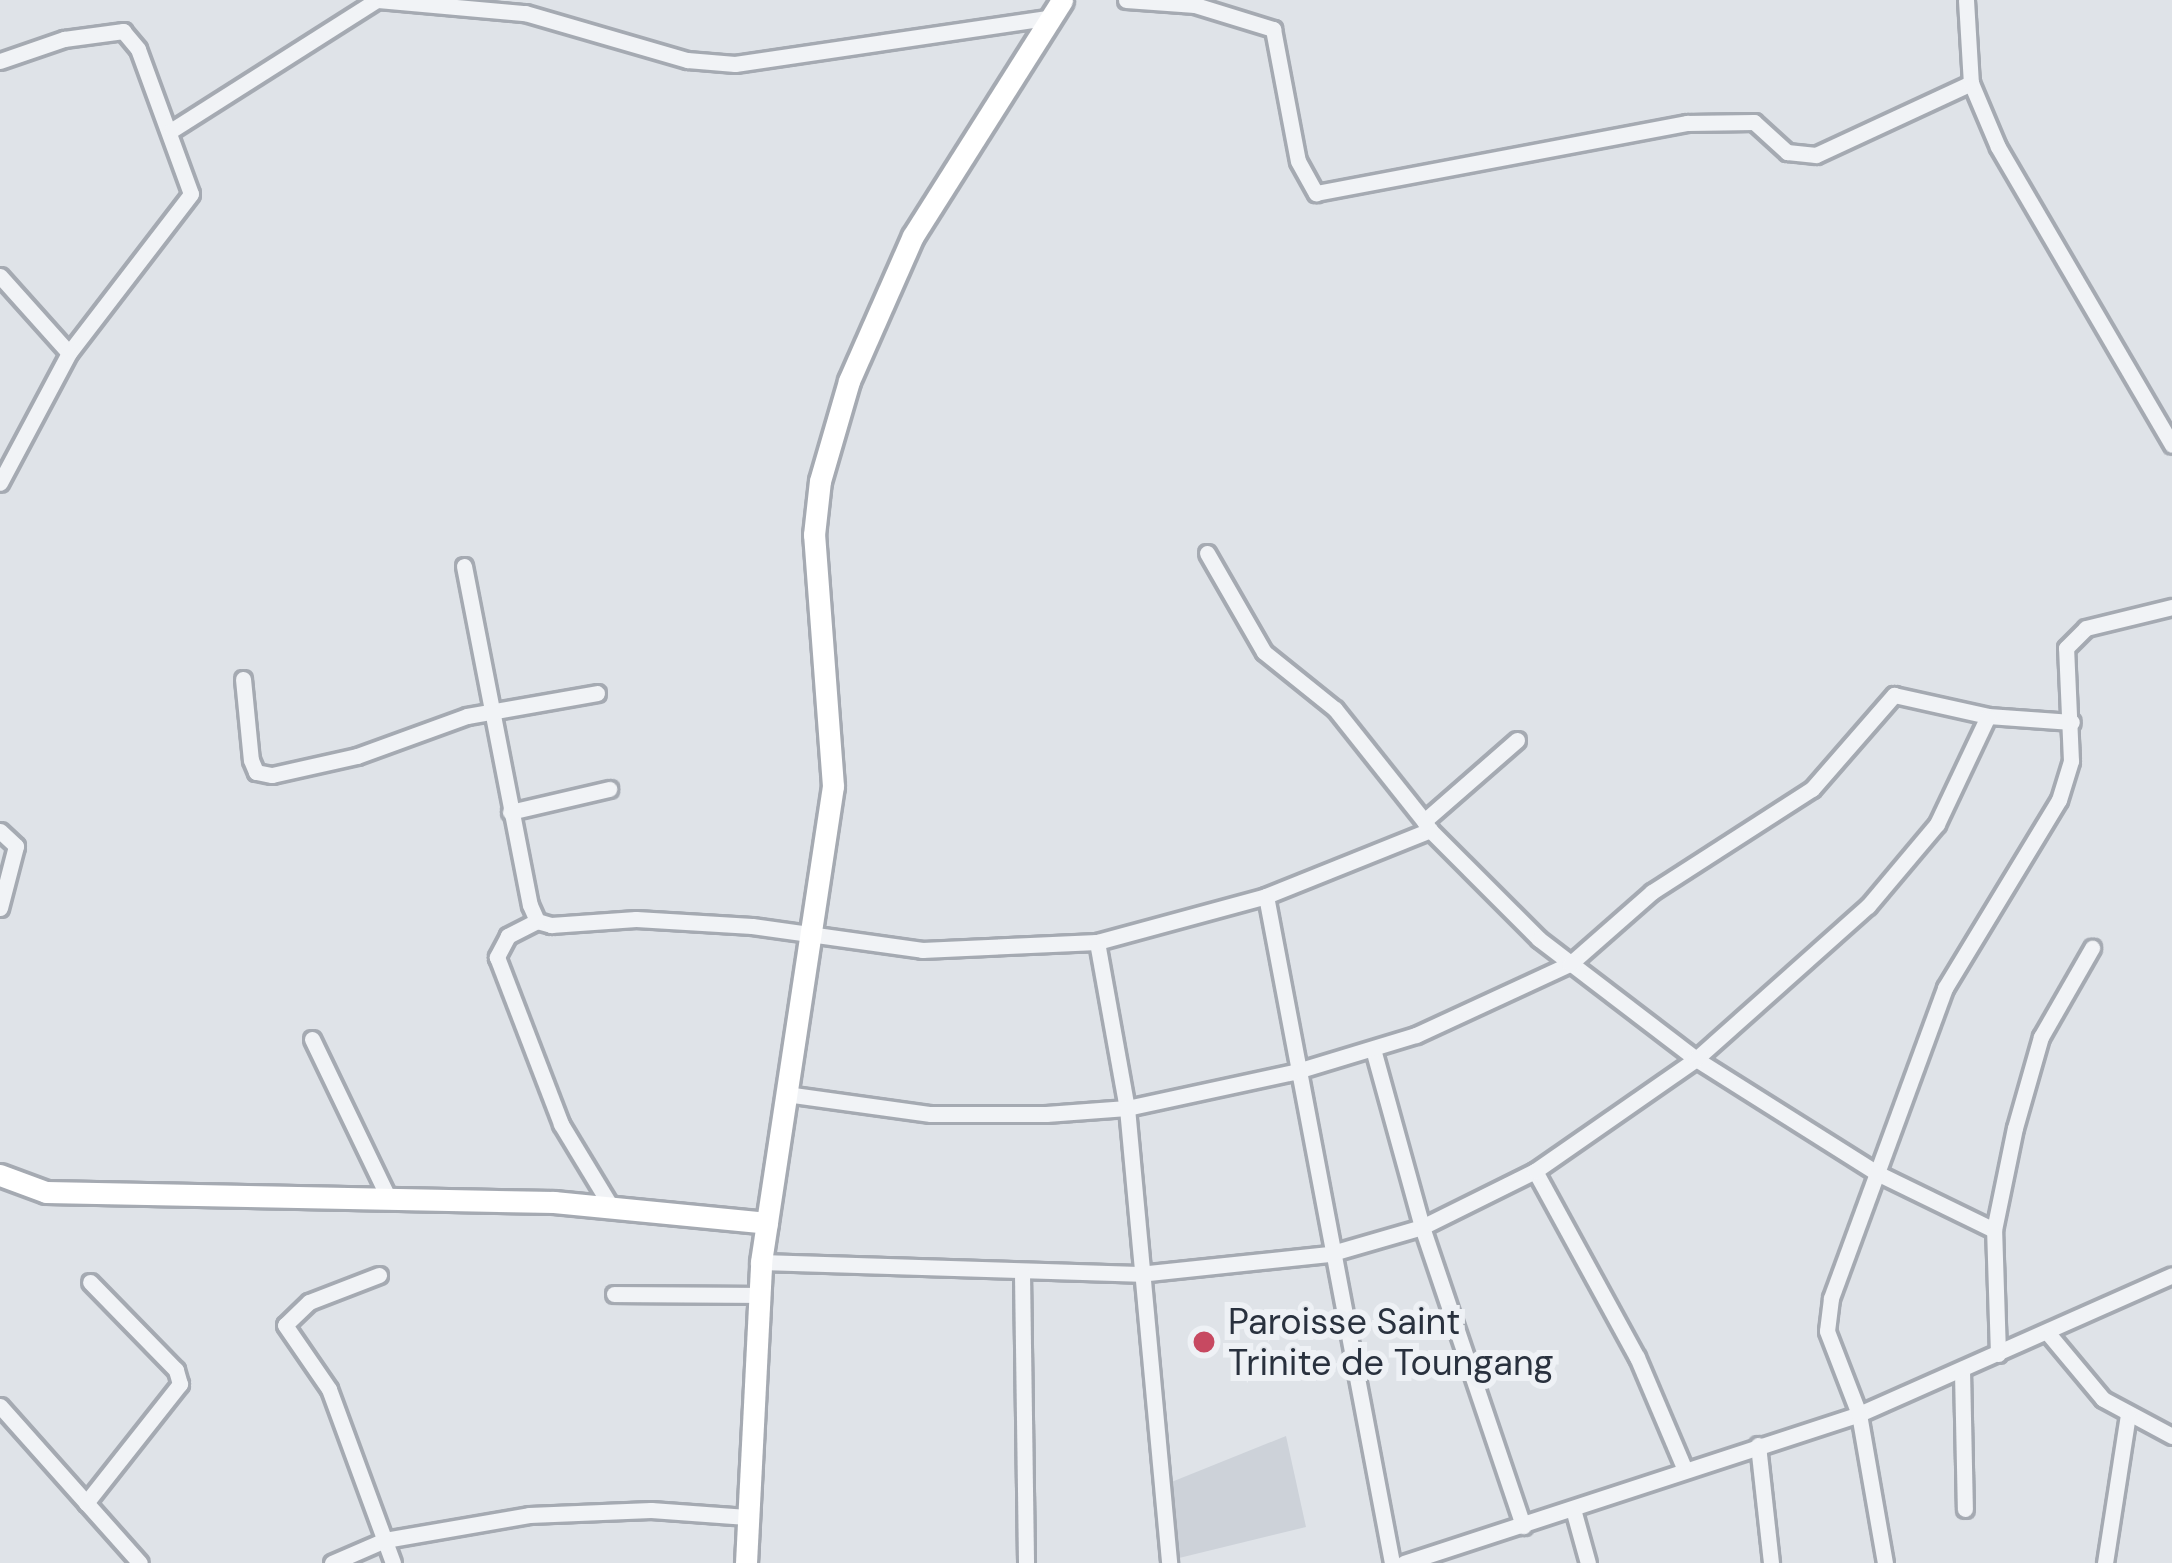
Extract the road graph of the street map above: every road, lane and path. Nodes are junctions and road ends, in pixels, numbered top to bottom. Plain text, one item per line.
1 (377, 0) edge
2 (1126, 0) edge
3 (1966, 0) edge
4 (525, 6) edge
5 (1057, 9) edge
6 (0, 61) edge
7 (1971, 83) junction
8 (172, 130) junction
9 (0, 276) edge
10 (69, 353) junction
11 (2172, 445) edge
12 (0, 483) edge
13 (1207, 553) dead end
14 (464, 566) dead end
15 (2172, 607) edge
16 (243, 679) dead end
17 (597, 693) dead end
18 (490, 711) junction
19 (1988, 716) junction
20 (2072, 722) junction
21 (1517, 740) dead end
22 (609, 789) dead end
23 (510, 812) junction
24 (1427, 825) junction
25 (0, 831) edge
26 (1266, 896) junction
27 (0, 908) edge
28 (537, 921) junction
29 (811, 936) junction
30 (1097, 942) junction
31 (2092, 948) dead end
32 (1570, 964) junction
33 (312, 1039) dead end
34 (1373, 1049) junction
35 (1696, 1059) junction
36 (1294, 1072) junction
37 (786, 1094) junction
38 (1126, 1108) junction
39 (1535, 1172) junction
40 (1877, 1173) junction
41 (7, 1185) edge
42 (389, 1199) junction
43 (610, 1205) junction
44 (766, 1223) junction
45 (1422, 1227) junction
46 (1994, 1230) junction
47 (1330, 1254) junction
48 (761, 1262) junction
49 (1022, 1274) junction
50 (1139, 1274) junction
51 (379, 1275) dead end
52 (2172, 1275) edge
53 (90, 1282) dead end
54 (614, 1294) dead end
55 (760, 1295) junction
56 (2047, 1332) junction
57 (1998, 1354) junction
58 (1962, 1371) junction
59 (0, 1406) edge
60 (1859, 1414) junction
61 (2128, 1415) junction
62 (2172, 1436) edge
63 (1758, 1445) junction
64 (1685, 1470) junction
65 (86, 1503) junction
66 (1573, 1509) junction
67 (1965, 1509) dead end
68 (748, 1517) junction
69 (1523, 1526) junction
70 (385, 1540) junction
71 (121, 1547) junction
72 (1409, 1562) edge
73 (106, 1563) edge
74 (140, 1563) edge
75 (332, 1563) edge
76 (393, 1563) edge
77 (746, 1563) edge
78 (1026, 1563) edge
79 (1169, 1563) edge
80 (1392, 1563) edge
81 (1588, 1563) edge
82 (1771, 1563) edge
83 (1885, 1563) edge
84 (2105, 1563) edge

1 - 4 street
1 - 8 street
2 - 7 street
3 - 7 street
4 - 5 street
5 - 29 street
6 - 8 street
7 - 11 street
8 - 10 street
9 - 10 street
10 - 12 street
13 - 24 street
14 - 18 street
15 - 20 street
16 - 18 street
17 - 18 street
18 - 23 street
19 - 20 street
19 - 32 street
19 - 35 street
20 - 40 street
21 - 24 street
22 - 23 street
23 - 28 street
24 - 26 street
24 - 32 street
25 - 27 street
26 - 30 street
26 - 36 street
28 - 29 street
28 - 43 street
29 - 30 street
29 - 37 street
30 - 38 street
31 - 46 street
32 - 34 street
32 - 35 street
33 - 42 street
34 - 36 street
34 - 45 street
35 - 39 street
35 - 40 street
36 - 38 street
36 - 47 street
37 - 38 street
37 - 44 street
38 - 50 street
39 - 45 street
39 - 64 street
40 - 46 street
40 - 60 street
41 - 42 street
42 - 43 street
43 - 44 street
44 - 48 street
45 - 47 street
45 - 69 street
46 - 57 street
47 - 50 street
47 - 80 street
48 - 49 street
48 - 55 street
49 - 50 street
49 - 78 street
50 - 79 street
51 - 70 street
52 - 56 street
53 - 65 street
54 - 55 street
55 - 68 street
56 - 57 street
56 - 61 street
57 - 58 street
58 - 60 street
58 - 67 street
59 - 65 street
60 - 63 street
60 - 83 street
61 - 62 street
61 - 84 street
63 - 64 street
63 - 82 street
64 - 66 street
65 - 71 street
66 - 69 street
66 - 81 street
68 - 70 street
68 - 77 street
69 - 72 street
70 - 75 street
70 - 76 street
71 - 73 street
71 - 74 street

